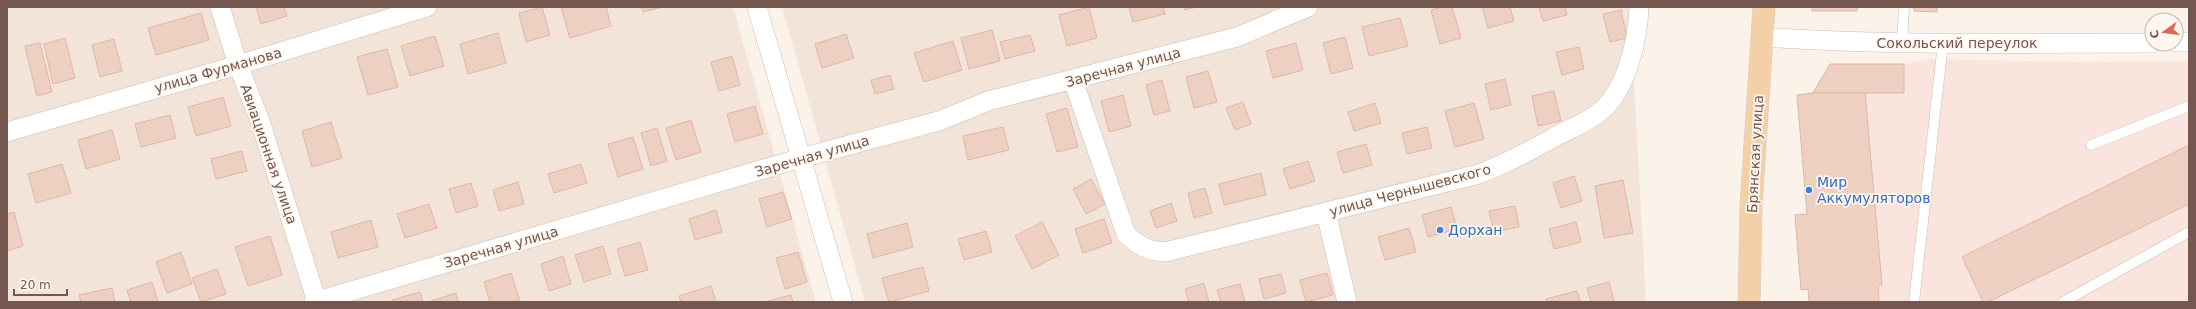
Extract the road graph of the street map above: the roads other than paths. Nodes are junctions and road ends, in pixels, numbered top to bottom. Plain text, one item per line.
1 (220, 7) edge
2 (427, 7) edge
3 (757, 7) edge
4 (1308, 7) edge
5 (1640, 7) edge
6 (1764, 7) edge
7 (1904, 7) edge
8 (1762, 37) junction
9 (2144, 42) edge
10 (1902, 43) junction
11 (1943, 43) junction
12 (238, 65) junction
13 (1073, 80) junction
14 (2189, 106) edge
15 (7, 132) edge
16 (2091, 145) dead end
17 (801, 158) junction
18 (1326, 212) junction
19 (2189, 232) edge
20 (316, 302) edge
21 (843, 302) edge
22 (1347, 302) edge
23 (1749, 302) edge
24 (1914, 302) edge
25 (2063, 302) edge

1 - 12 street, Авиационная улица
2 - 12 street, улица Фурманова
3 - 17 street
4 - 13 street, Заречная улица
5 - 18 street, улица Чернышевского
6 - 8 main road, Брянская улица
7 - 10 lane
8 - 10 street, Сокольский переулок
8 - 23 main road, Брянская улица
9 - 11 street, Сокольский переулок
10 - 11 street, Сокольский переулок
11 - 24 lane
12 - 15 street, улица Фурманова
12 - 20 street, Авиационная улица
13 - 17 street, Заречная улица
13 - 18 street, улица Чернышевского
14 - 16 lane
17 - 20 street, Заречная улица
17 - 21 street
18 - 22 street
19 - 25 lane

